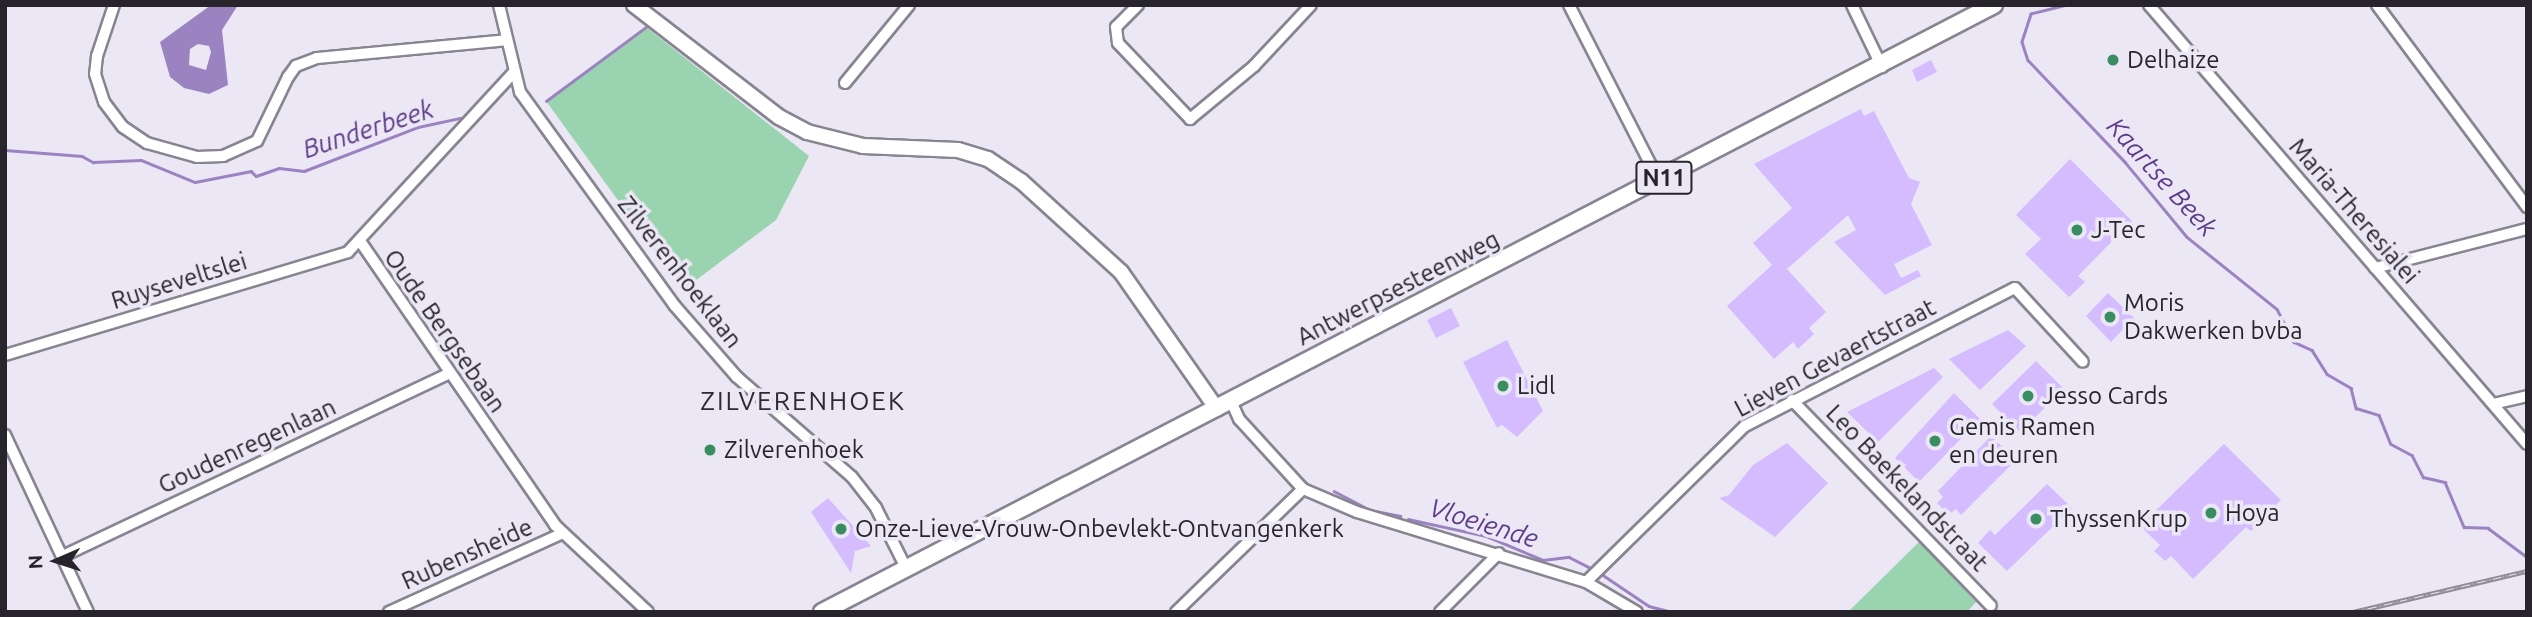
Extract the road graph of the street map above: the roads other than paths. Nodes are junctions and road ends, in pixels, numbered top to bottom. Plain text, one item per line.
1 (114, 5) edge
2 (499, 5) edge
3 (634, 5) edge
4 (909, 5) edge
5 (1138, 5) edge
6 (1311, 5) edge
7 (1569, 5) edge
8 (1852, 5) edge
9 (1994, 5) edge
10 (2149, 5) edge
11 (2377, 5) edge
12 (506, 40) junction
13 (1882, 67) junction
14 (513, 74) junction
15 (845, 83) dead end
16 (1660, 181) junction
17 (2527, 207) edge
18 (2527, 229) edge
19 (360, 241) junction
20 (2375, 268) junction
21 (5, 355) edge
22 (2083, 362) dead end
23 (449, 374) junction
24 (2527, 396) edge
25 (1792, 400) junction
26 (2493, 404) junction
27 (1224, 405) junction
28 (5, 435) edge
29 (2527, 444) edge
30 (1303, 489) junction
31 (563, 533) junction
32 (1499, 553) junction
33 (63, 556) junction
34 (906, 569) junction
35 (1586, 582) junction
36 (1992, 606) dead end
37 (88, 612) edge
38 (389, 612) edge
39 (648, 612) edge
40 (822, 612) edge
41 (1176, 612) edge
42 (1440, 612) edge
43 (1637, 612) edge

1 - 12 street
2 - 12 street
3 - 27 street
4 - 15 street
5 - 6 street
7 - 16 street
8 - 13 street
9 - 13 main road, Antwerpsesteenweg / N11
10 - 20 street, Maria-Theresialei
11 - 17 street
12 - 14 street, Zilverenhoeklaan
13 - 16 main road, Antwerpsesteenweg / N11
14 - 19 street, Oude Bergsebaan
14 - 34 street, Zilverenhoeklaan
16 - 27 main road, Antwerpsesteenweg / N11
18 - 20 street
19 - 21 street, Ruyseveltslei
19 - 23 street, Oude Bergsebaan
20 - 26 street, Maria-Theresialei
22 - 25 street, Lieven Gevaertstraat
23 - 31 street, Oude Bergsebaan
23 - 33 street, Goudenregenlaan
24 - 26 street
25 - 35 street, Lieven Gevaertstraat
25 - 36 street, Leo Baekelandstraat
26 - 29 street, Maria-Theresialei
27 - 30 street
27 - 34 main road, Antwerpsesteenweg / N11
28 - 33 street
30 - 32 street
30 - 41 street
31 - 38 street, Rubensheide
31 - 39 street, Oude Bergsebaan
32 - 35 street
32 - 42 street
33 - 37 street
34 - 40 main road, Antwerpsesteenweg / N11
35 - 43 street

